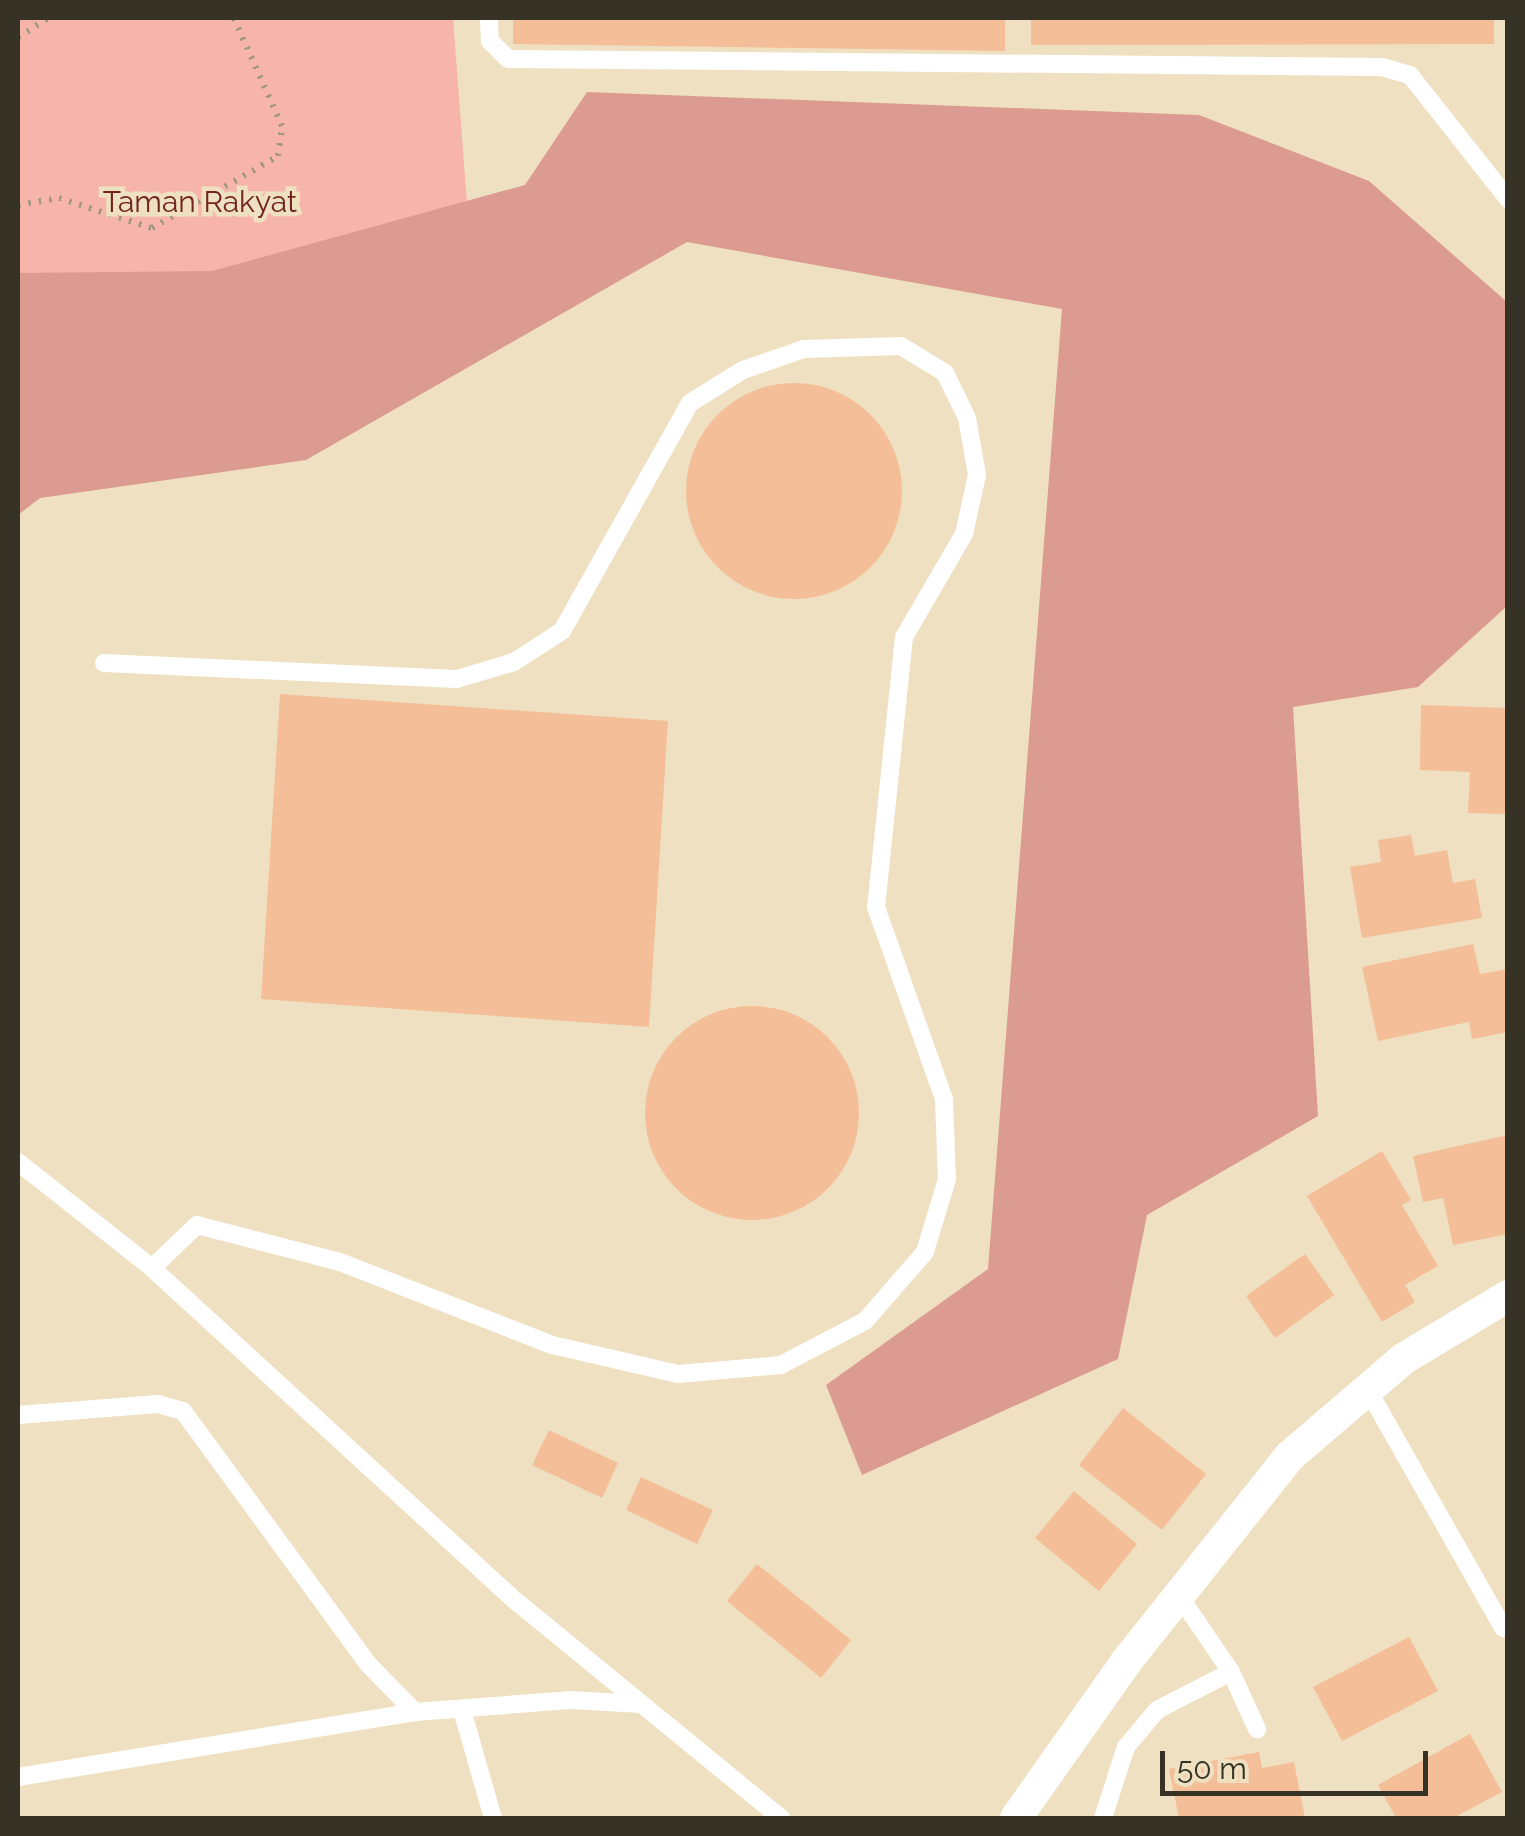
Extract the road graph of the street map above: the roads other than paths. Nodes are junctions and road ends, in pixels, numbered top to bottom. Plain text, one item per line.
1 (489, 18) edge
2 (1508, 199) edge
3 (104, 662) dead end
4 (18, 1162) edge
5 (152, 1268) junction
6 (1508, 1296) edge
7 (1368, 1390) junction
8 (18, 1415) edge
9 (1178, 1594) junction
10 (1503, 1628) dead end
11 (1232, 1672) junction
12 (641, 1704) junction
13 (462, 1710) junction
14 (416, 1712) junction
15 (1257, 1729) dead end
16 (18, 1777) edge
17 (493, 1818) edge
18 (782, 1818) edge
19 (1016, 1818) edge
20 (1103, 1818) edge

1 - 2 lane
3 - 5 lane
4 - 5 lane
5 - 12 lane
6 - 7 street
7 - 9 street
7 - 10 lane
8 - 14 lane
9 - 11 lane
9 - 19 street
11 - 15 lane
11 - 20 lane
12 - 13 lane
12 - 18 lane
13 - 14 lane
13 - 17 lane
14 - 16 lane

